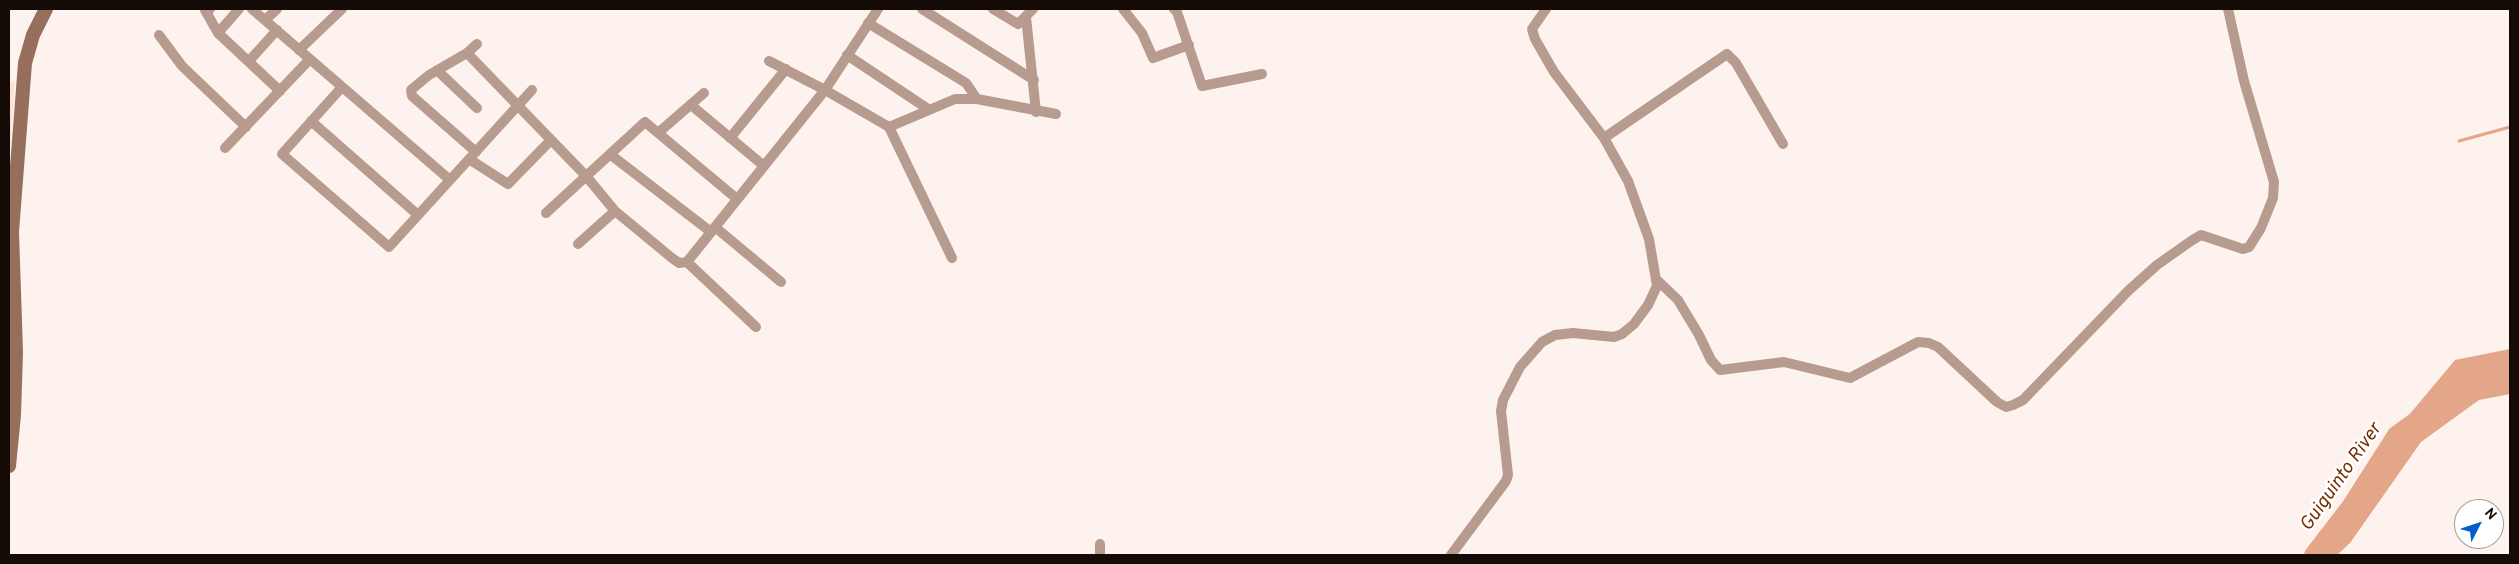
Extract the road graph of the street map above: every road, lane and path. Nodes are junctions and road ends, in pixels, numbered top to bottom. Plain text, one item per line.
1 (46, 9) edge
2 (210, 9) edge
3 (239, 9) edge
4 (252, 9) edge
5 (277, 9) edge
6 (878, 9) edge
7 (922, 9) edge
8 (993, 9) edge
9 (1033, 9) edge
10 (1123, 9) edge
11 (1174, 9) edge
12 (1546, 9) edge
13 (2228, 9) edge
14 (337, 10) edge
15 (1026, 17) junction
16 (265, 20) junction
17 (868, 24) junction
18 (277, 30) junction
19 (218, 32) junction
20 (160, 35) dead end
21 (477, 44) dead end
22 (1189, 45) junction
23 (299, 50) junction
24 (467, 53) junction
25 (847, 55) junction
26 (310, 59) junction
27 (249, 61) junction
28 (769, 61) dead end
29 (437, 70) junction
30 (786, 70) junction
31 (1262, 74) dead end
32 (1034, 80) junction
33 (342, 87) junction
34 (532, 90) dead end
35 (825, 90) junction
36 (280, 91) junction
37 (704, 93) dead end
38 (977, 99) junction
39 (691, 105) junction
40 (518, 106) junction
41 (476, 108) dead end
42 (928, 109) junction
43 (1036, 112) junction
44 (1056, 114) dead end
45 (311, 121) junction
46 (246, 126) junction
47 (889, 127) junction
48 (658, 133) junction
49 (730, 138) junction
50 (1604, 138) junction
51 (551, 140) junction
52 (1783, 144) dead end
53 (225, 148) dead end
54 (611, 155) junction
55 (472, 156) junction
56 (764, 166) junction
57 (586, 176) junction
58 (450, 180) junction
59 (737, 199) junction
60 (615, 211) junction
61 (546, 213) dead end
62 (418, 215) junction
63 (713, 229) junction
64 (11, 232) edge
65 (578, 244) dead end
66 (952, 258) dead end
67 (687, 262) junction
68 (1656, 279) junction
69 (781, 282) dead end
70 (756, 327) dead end
71 (12, 389) edge
72 (9, 466) edge
73 (1100, 544) dead end
74 (1100, 555) edge
75 (1451, 555) edge

1 - 64 main road
2 - 19 street
3 - 19 street
4 - 16 street
5 - 16 street
6 - 17 street
7 - 32 street
8 - 15 street
9 - 15 street
10 - 22 street
11 - 22 street
12 - 50 street
13 - 68 street
14 - 23 street
15 - 32 street
16 - 18 street
17 - 25 street
17 - 38 street
18 - 23 street
18 - 27 street
19 - 27 street
20 - 46 street
21 - 24 street
22 - 31 street
23 - 26 street
24 - 29 street
24 - 40 street
25 - 35 street
25 - 42 street
26 - 33 street
26 - 36 street
27 - 36 street
28 - 30 street
29 - 41 street
29 - 55 street
30 - 35 street
30 - 49 street
32 - 43 street
33 - 45 street
33 - 58 street
34 - 40 street
35 - 47 street
35 - 56 street
36 - 46 street
37 - 39 street
38 - 42 street
38 - 43 street
39 - 48 street
39 - 49 street
40 - 51 street
40 - 55 street
42 - 47 street
43 - 44 street
45 - 62 street
45 - 62 street
46 - 53 street
47 - 66 street
48 - 54 street
48 - 59 street
49 - 56 street
50 - 52 street
50 - 68 street
51 - 55 street
51 - 57 street
54 - 57 street
54 - 63 street
55 - 58 street
56 - 59 street
57 - 60 street
57 - 61 street
58 - 62 street
59 - 63 street
60 - 65 street
60 - 67 street
63 - 67 street
63 - 69 street
64 - 71 main road
67 - 70 street
68 - 75 street
71 - 72 main road
73 - 74 street

